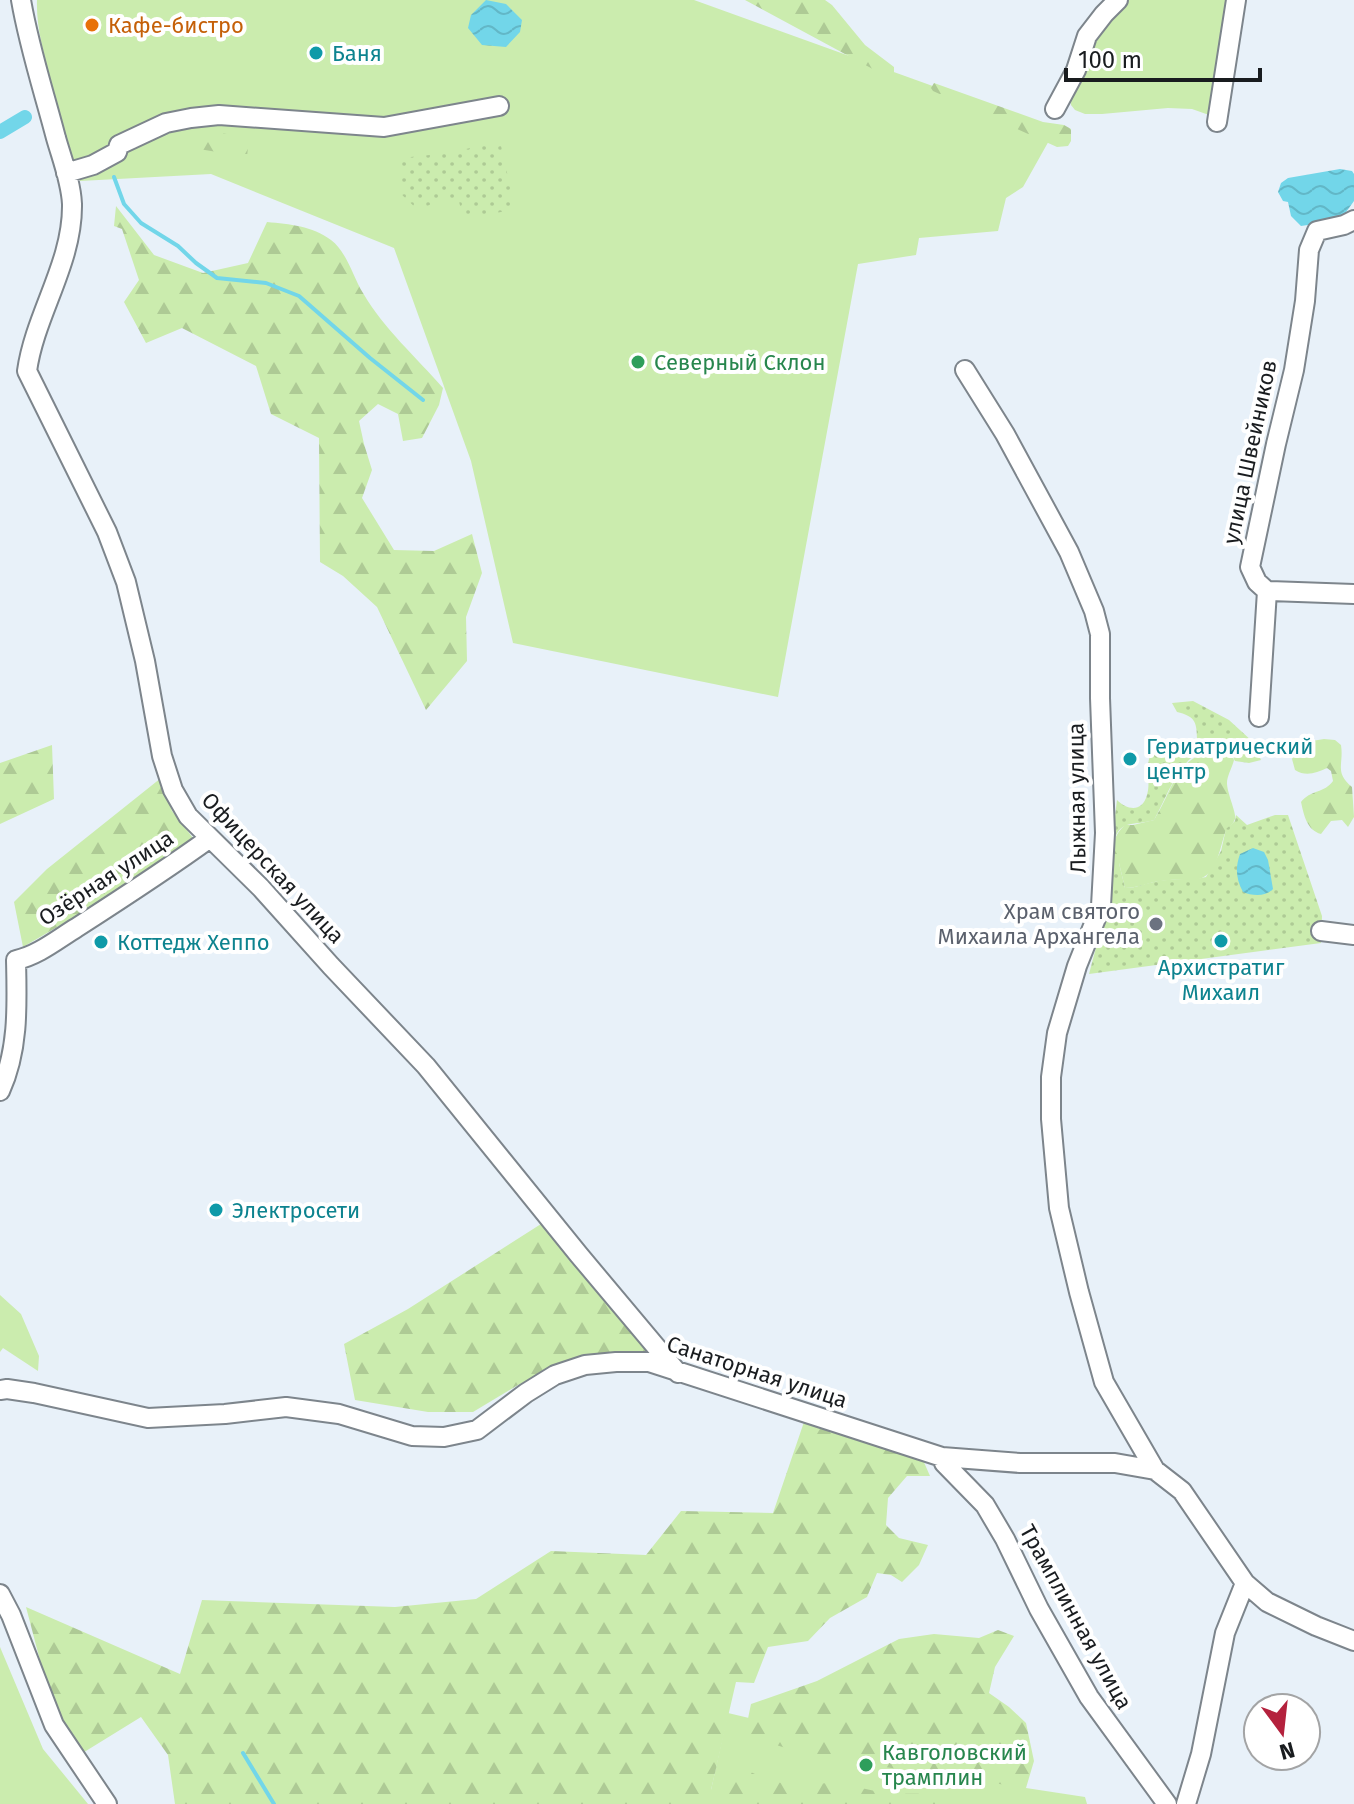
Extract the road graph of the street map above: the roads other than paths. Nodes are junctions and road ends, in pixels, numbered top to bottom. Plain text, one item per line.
1 (21, 0) edge
2 (1118, 0) edge
3 (1236, 0) edge
4 (499, 106) dead end
5 (1055, 109) dead end
6 (1217, 122) dead end
7 (64, 167) junction
8 (1354, 220) edge
9 (965, 370) dead end
10 (1267, 591) junction
11 (1354, 594) edge
12 (1259, 717) dead end
13 (210, 838) junction
14 (1321, 931) dead end
15 (1354, 935) edge
16 (0, 1091) edge
17 (678, 1373) junction
18 (0, 1390) edge
19 (942, 1457) junction
20 (1155, 1470) junction
21 (1245, 1583) junction
22 (0, 1594) edge
23 (1354, 1641) edge
24 (107, 1804) edge
25 (1167, 1804) edge
26 (1186, 1804) edge

1 - 7 street, Офицерская улица
2 - 5 street
3 - 6 street
4 - 7 street
7 - 13 street, Офицерская улица
8 - 10 street, улица Швейников
9 - 20 street, Лыжная улица
10 - 11 street
10 - 12 street, улица Швейников
13 - 16 street, Озёрная улица
13 - 17 street, Офицерская улица
14 - 15 street
17 - 18 street, Санаторная улица
17 - 19 street, Санаторная улица
19 - 20 street, Санаторная улица
19 - 25 street, Трамплинная улица
20 - 21 street
21 - 23 street
21 - 26 street
22 - 24 street

